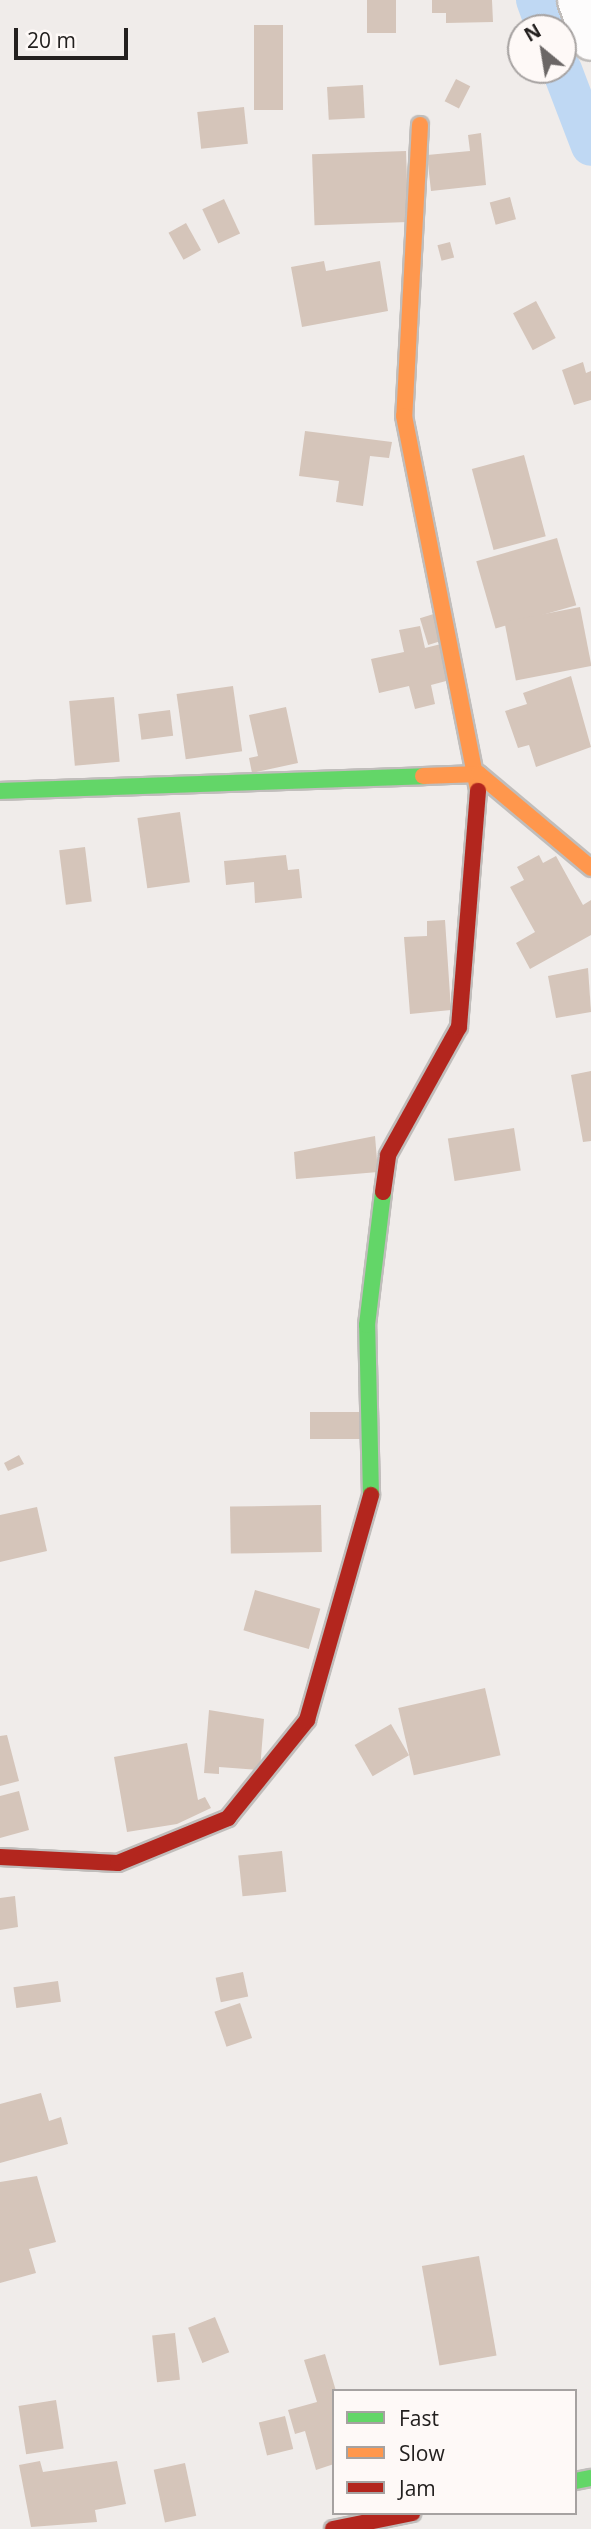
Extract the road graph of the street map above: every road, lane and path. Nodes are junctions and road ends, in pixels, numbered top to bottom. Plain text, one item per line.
1 (577, 0) edge
2 (591, 41) edge
3 (420, 125) dead end
4 (479, 774) junction
5 (0, 791) edge
6 (591, 868) edge
7 (0, 1857) edge
8 (402, 2515) edge
9 (333, 2529) edge

1 - 2 street
3 - 4 street
4 - 5 street
4 - 6 street
4 - 7 street
8 - 9 street

